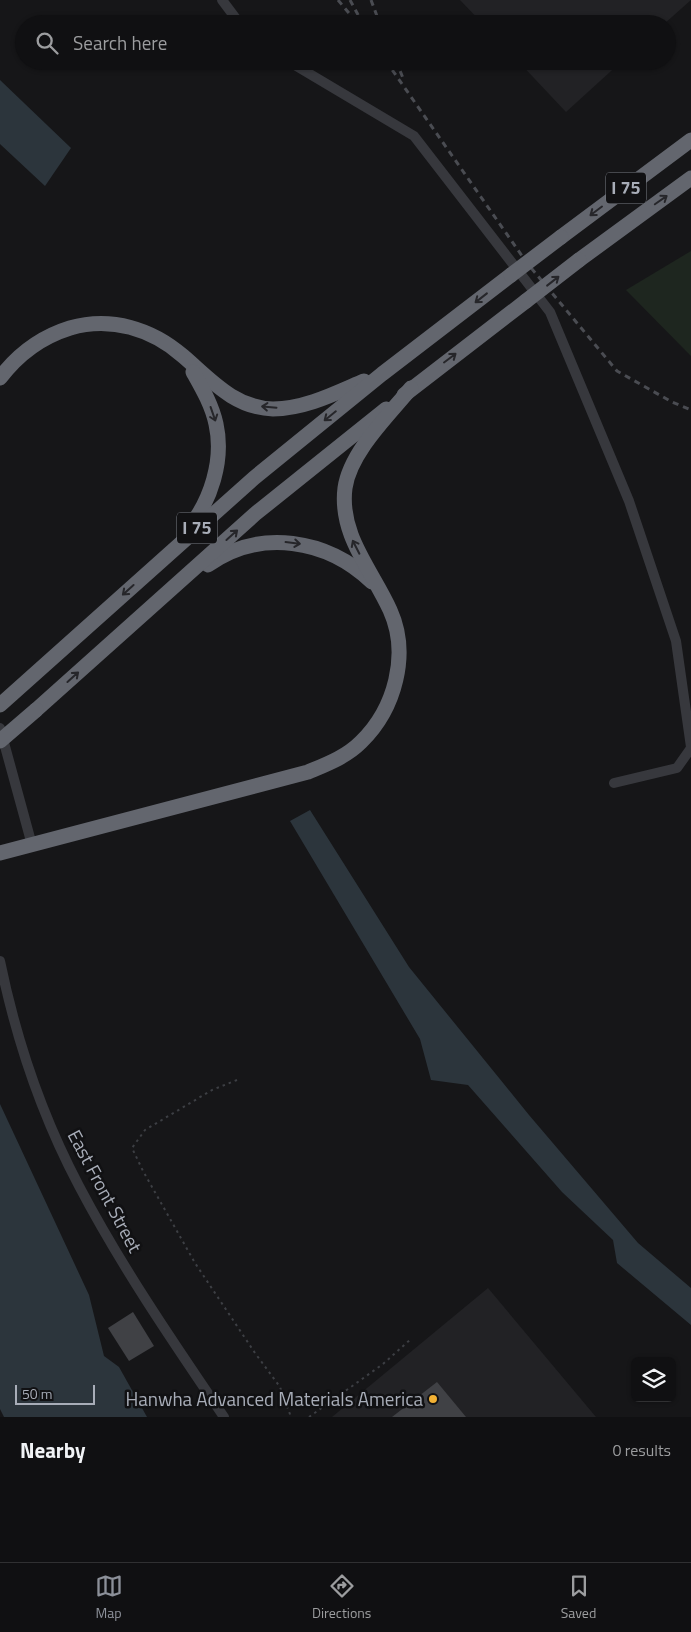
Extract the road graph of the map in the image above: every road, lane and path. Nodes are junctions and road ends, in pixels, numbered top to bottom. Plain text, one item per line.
1 (222, 0) edge
2 (233, 15) edge
3 (303, 70) edge
4 (691, 140) edge
5 (691, 178) edge
6 (183, 356) junction
7 (382, 374) junction
8 (0, 378) edge
9 (412, 388) junction
10 (148, 572) junction
11 (379, 590) junction
12 (156, 603) junction
13 (0, 705) edge
14 (0, 728) edge
15 (0, 741) edge
16 (691, 748) edge
17 (614, 783) dead end
18 (32, 845) junction
19 (0, 853) edge
20 (0, 961) edge
21 (237, 1080) dead end
22 (412, 1339) dead end
23 (224, 1417) edge
24 (291, 1417) edge
25 (309, 1417) edge

1 - 2 street
3 - 16 street
4 -> 7 highway, I 75, bridge
9 -> 5 highway, I 75, bridge
7 -> 6 highway
6 - 8 highway
6 -> 10 highway
7 -> 10 highway, I 75
11 -> 9 highway
12 -> 9 highway, I 75
10 -> 13 highway, I 75
12 -> 11 highway
11 - 18 highway
15 -> 12 highway, I 75, bridge
14 - 18 street
16 - 17 street
18 - 19 highway
20 - 23 street, East Front Street
21 - 24 path
22 - 25 path

